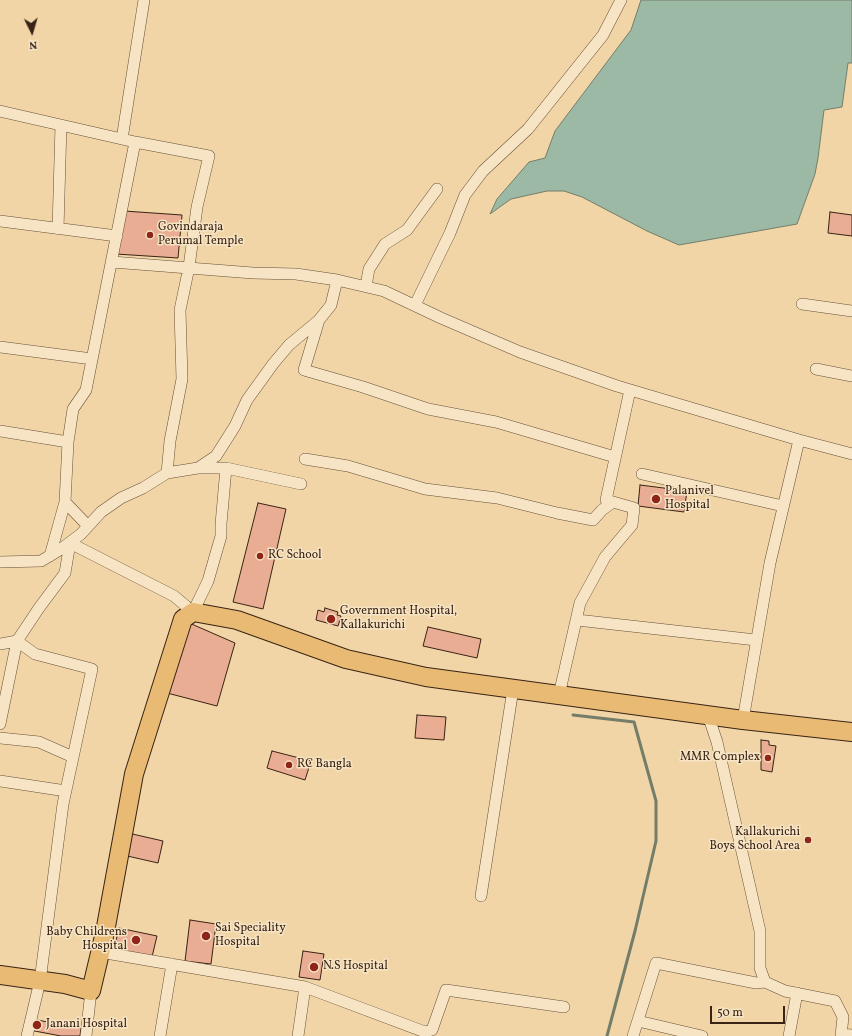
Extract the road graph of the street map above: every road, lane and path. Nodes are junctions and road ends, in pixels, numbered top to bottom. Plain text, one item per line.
1 (144, 0) edge
2 (621, 0) edge
3 (0, 111) edge
4 (61, 125) junction
5 (122, 140) junction
6 (135, 142) junction
7 (437, 189) dead end
8 (0, 222) edge
9 (58, 228) junction
10 (117, 236) junction
11 (112, 262) junction
12 (189, 268) junction
13 (337, 280) junction
14 (366, 286) junction
15 (802, 304) dead end
16 (414, 305) junction
17 (852, 311) edge
18 (320, 320) junction
19 (0, 347) edge
20 (92, 360) junction
21 (816, 370) dead end
22 (852, 376) edge
23 (630, 390) junction
24 (0, 431) edge
25 (799, 440) junction
26 (68, 442) junction
27 (852, 454) edge
28 (615, 457) junction
29 (305, 459) dead end
30 (198, 468) junction
31 (226, 468) junction
32 (167, 473) junction
33 (642, 474) dead end
34 (301, 484) dead end
35 (65, 502) junction
36 (614, 502) junction
37 (783, 506) junction
38 (88, 526) junction
39 (70, 543) junction
40 (50, 556) junction
41 (0, 562) edge
42 (193, 612) junction
43 (576, 620) junction
44 (756, 640) junction
45 (17, 641) junction
46 (0, 644) edge
47 (513, 689) junction
48 (559, 695) junction
49 (708, 715) junction
50 (742, 720) junction
51 (0, 724) edge
52 (852, 732) edge
53 (0, 738) edge
54 (73, 757) junction
55 (0, 781) edge
56 (66, 790) junction
57 (481, 896) dead end
58 (100, 952) junction
59 (172, 964) junction
60 (0, 975) edge
61 (40, 981) junction
62 (765, 982) junction
63 (305, 987) junction
64 (91, 991) junction
65 (797, 993) junction
66 (564, 1007) dead end
67 (638, 1022) junction
68 (845, 1035) edge
69 (27, 1036) edge
70 (86, 1036) edge
71 (160, 1036) edge
72 (298, 1036) edge
73 (633, 1036) edge
74 (702, 1036) edge
75 (789, 1036) edge

1 - 5 street
2 - 16 street
3 - 4 street
4 - 5 street
4 - 9 street
5 - 6 street
6 - 10 street
6 - 12 street
7 - 14 street
8 - 9 street
9 - 10 street
10 - 11 street
11 - 12 street
11 - 20 street
12 - 13 street
12 - 32 street
13 - 14 street
13 - 18 street
14 - 16 street
15 - 17 street
16 - 23 street
18 - 28 street
18 - 30 street
19 - 20 street
20 - 26 street
21 - 22 street
23 - 25 street
23 - 28 street
24 - 26 street
25 - 27 street
25 - 37 street
26 - 35 street
28 - 36 street
29 - 36 street
30 - 31 street
30 - 32 street
31 - 34 street
31 - 42 street
32 - 38 street
33 - 37 street
35 - 38 street
35 - 40 street
36 - 43 street
37 - 44 street
38 - 39 street
39 - 40 street
39 - 42 street
39 - 45 street
40 - 41 street
42 - 47 main road
42 - 58 main road
43 - 44 street
43 - 48 street
44 - 50 street
45 - 46 street
45 - 51 street
45 - 54 street
47 - 48 main road
47 - 57 street
48 - 49 main road
49 - 50 main road
49 - 62 street
50 - 52 main road
53 - 54 street
54 - 56 street
55 - 56 street
56 - 61 street
58 - 59 street
58 - 64 main road
59 - 63 street
59 - 71 street
60 - 61 main road
61 - 64 main road
61 - 69 street
62 - 65 street
62 - 67 street
63 - 66 street
63 - 72 street
64 - 70 street
65 - 68 street
65 - 75 street
67 - 73 street
67 - 74 street

